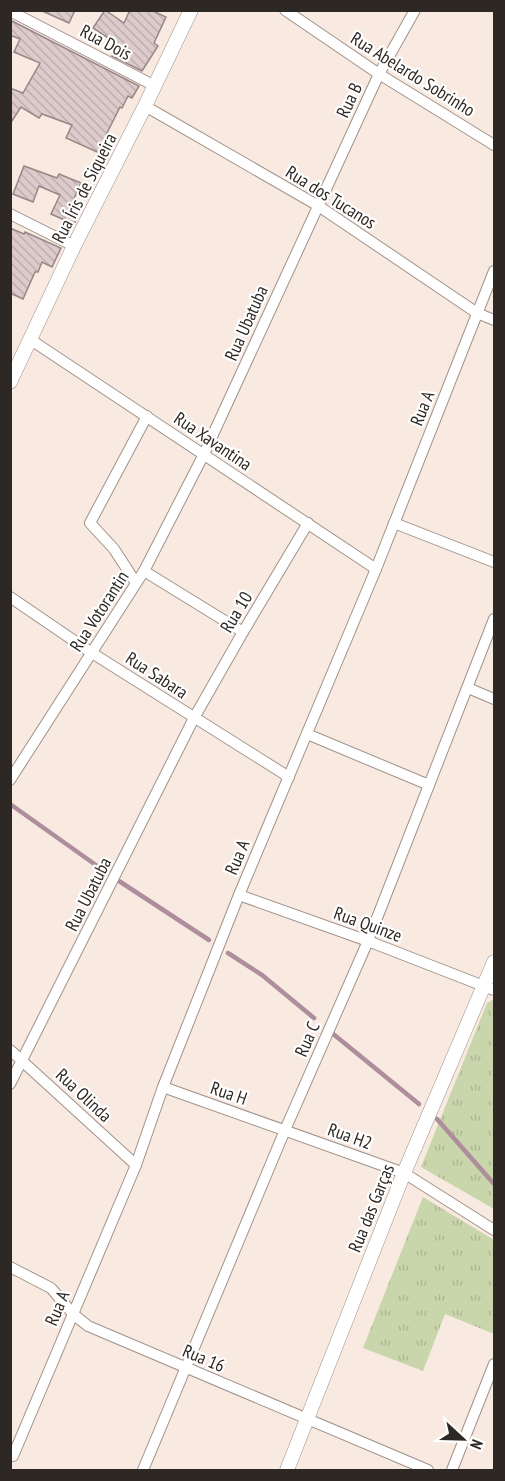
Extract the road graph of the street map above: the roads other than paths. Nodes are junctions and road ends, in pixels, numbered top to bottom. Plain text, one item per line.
1 (191, 10) edge
2 (285, 10) edge
3 (415, 10) edge
4 (10, 11) edge
5 (379, 74) junction
6 (155, 86) junction
7 (146, 106) junction
8 (495, 145) edge
9 (317, 205) junction
10 (10, 214) edge
11 (74, 246) junction
12 (495, 271) edge
13 (477, 314) junction
14 (495, 320) edge
15 (31, 340) junction
16 (16, 358) edge
17 (10, 382) edge
18 (147, 417) junction
19 (204, 454) junction
20 (394, 523) junction
21 (308, 524) junction
22 (495, 562) edge
23 (376, 569) junction
24 (144, 571) junction
25 (136, 583) junction
26 (10, 597) edge
27 (495, 619) edge
28 (243, 633) junction
29 (92, 653) junction
30 (468, 688) junction
31 (495, 699) edge
32 (194, 718) junction
33 (307, 734) junction
34 (289, 777) junction
35 (10, 780) edge
36 (429, 785) junction
37 (239, 895) junction
38 (368, 941) junction
39 (495, 962) edge
40 (490, 988) edge
41 (10, 1050) edge
42 (23, 1062) junction
43 (10, 1084) edge
44 (163, 1087) junction
45 (285, 1130) junction
46 (136, 1165) junction
47 (404, 1173) junction
48 (495, 1230) edge
49 (10, 1267) edge
50 (73, 1314) junction
51 (495, 1364) edge
52 (184, 1367) junction
53 (307, 1420) junction
54 (13, 1456) dead end
55 (143, 1470) edge
56 (287, 1470) edge
57 (428, 1470) edge
58 (452, 1470) edge

1 - 6 street, Rua Íris de Siqueira
2 - 5 street, Rua Abelardo Sobrinho
3 - 5 street, Rua B
4 - 6 street, Rua Dois
5 - 8 street, Rua Abelardo Sobrinho
5 - 9 street, Rua B
6 - 7 street, Rua Íris de Siqueira
7 - 9 street, Rua dos Tucanos
7 - 11 street, Rua Íris de Siqueira
9 - 13 street, Rua dos Tucanos
9 - 19 street, Rua Ubatuba
10 - 11 street
11 - 15 street, Rua Íris de Siqueira
12 - 13 street, Rua A
13 - 14 street, Rua dos Tucanos
13 - 20 street, Rua A
15 - 16 street, Rua Íris de Siqueira
15 - 18 street, Rua Xavantina
16 - 17 street, Rua Íris de Siqueira
18 - 19 street, Rua Xavantina
18 - 25 street
19 - 21 street, Rua Xavantina
19 - 24 street, Rua Votorantin
20 - 22 street
20 - 23 street, Rua A
21 - 23 street, Rua Xavantina
21 - 28 street, Rua 10
23 - 33 street, Rua A
24 - 25 street, Rua Votorantin
24 - 28 street
25 - 29 street, Rua Votorantin
26 - 29 street, Rua Sabara
27 - 30 street, Rua C
28 - 32 street, Rua 10
29 - 32 street, Rua Sabara
29 - 35 street, Rua Votorantin
30 - 31 street
30 - 36 street, Rua C
32 - 34 street, Rua Sabara
32 - 42 street, Rua Ubatuba
33 - 34 street, Rua A
33 - 36 street
34 - 37 street, Rua A
36 - 38 street, Rua C
37 - 38 street, Rua Quinze
37 - 44 street, Rua A
38 - 40 street, Rua Quinze
38 - 45 street, Rua C
39 - 40 street, Rua das Garças
40 - 47 street, Rua das Garças
41 - 42 street, Rua Olinda
42 - 43 street, Rua Ubatuba
42 - 46 street, Rua Olinda
44 - 45 street, Rua H
44 - 46 street, Rua A
45 - 47 street, Rua H2
45 - 52 street, Rua C
46 - 50 street, Rua A
47 - 48 street, Rua H2
47 - 53 street, Rua das Garças
49 - 50 street, Rua 16
50 - 52 street, Rua 16
50 - 54 street, Rua A
51 - 58 street
52 - 53 street, Rua 16
52 - 55 street, Rua C
53 - 56 street, Rua das Garças
53 - 57 street, Rua 16

